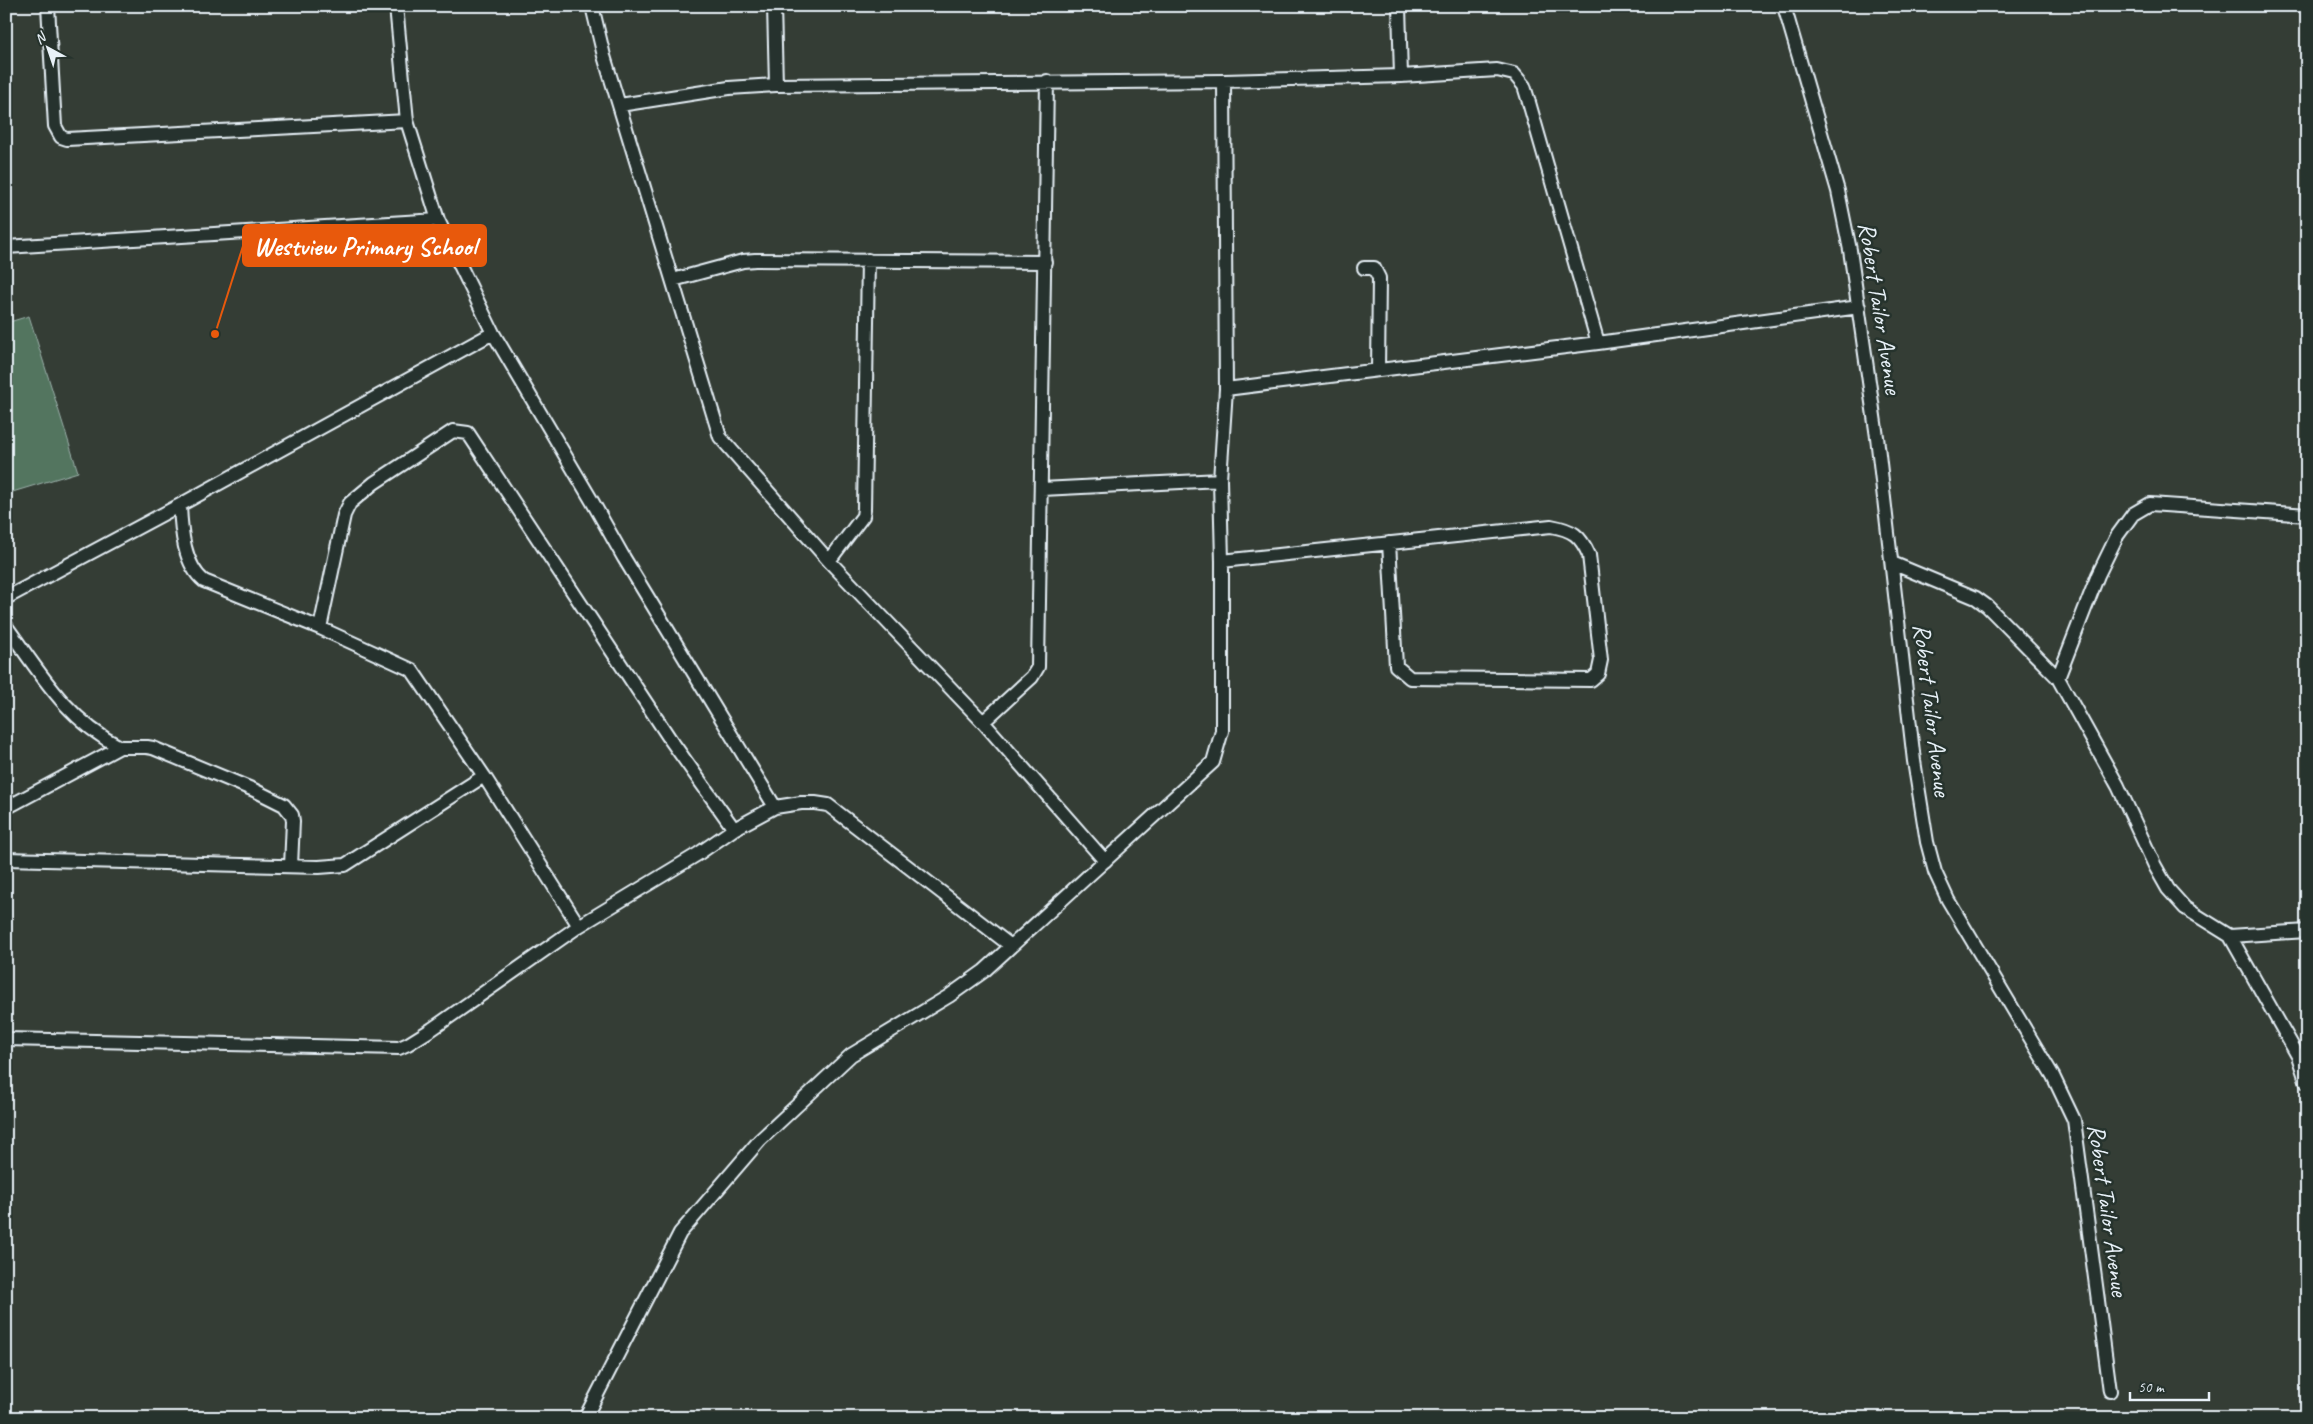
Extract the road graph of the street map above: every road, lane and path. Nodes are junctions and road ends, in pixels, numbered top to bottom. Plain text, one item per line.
1 (48, 6) edge
2 (396, 6) edge
3 (592, 6) edge
4 (774, 6) edge
5 (1399, 6) edge
6 (1784, 6) edge
7 (1401, 76) junction
8 (1224, 80) junction
9 (1047, 81) junction
10 (776, 85) junction
11 (620, 105) junction
12 (407, 121) junction
13 (438, 220) junction
14 (6, 247) edge
15 (868, 260) junction
16 (1045, 262) junction
17 (1364, 268) dead end
18 (673, 280) junction
19 (1859, 307) junction
20 (493, 333) junction
21 (1598, 343) junction
22 (1378, 370) junction
23 (1226, 389) junction
24 (1220, 480) junction
25 (1042, 489) junction
26 (180, 506) junction
27 (2307, 515) edge
28 (1390, 543) junction
29 (829, 561) junction
30 (1222, 561) junction
31 (1892, 563) junction
32 (6, 598) edge
33 (6, 626) edge
34 (320, 628) junction
35 (2058, 678) junction
36 (983, 722) junction
37 (120, 747) junction
38 (484, 776) junction
39 (775, 807) junction
40 (6, 808) edge
41 (734, 829) junction
42 (6, 859) edge
43 (1104, 861) junction
44 (291, 866) junction
45 (579, 926) junction
46 (2307, 931) edge
47 (2230, 936) junction
48 (1011, 946) junction
49 (6, 1039) edge
50 (2307, 1083) edge
51 (2110, 1391) dead end
52 (585, 1418) edge

1 - 12 street
2 - 12 street
3 - 11 street
4 - 10 street
5 - 7 street
6 - 19 street, Robert Tailor Avenue
7 - 8 street
7 - 21 street
8 - 9 street
8 - 23 street
9 - 10 street
9 - 16 street
10 - 11 street
11 - 18 street
12 - 13 street
13 - 14 street
13 - 20 street
15 - 16 street
15 - 18 street
15 - 29 street
16 - 25 street
17 - 22 street
18 - 29 street
19 - 21 street
19 - 31 street, Robert Tailor Avenue
20 - 26 street
20 - 39 street
21 - 22 street
22 - 23 street
23 - 24 street
24 - 25 street
24 - 30 street
25 - 36 street
26 - 32 street
26 - 34 street
27 - 35 street
28 - 28 street
28 - 30 street
29 - 36 street
30 - 43 street
31 - 35 street
31 - 51 street, Robert Tailor Avenue
33 - 37 street
34 - 38 street
34 - 41 street
35 - 47 street
36 - 43 street
37 - 40 street
37 - 44 street
38 - 44 street
38 - 45 street
39 - 41 street
39 - 48 street
41 - 45 street
42 - 44 street
43 - 48 street
45 - 49 street
46 - 47 street
47 - 50 street
48 - 52 street

